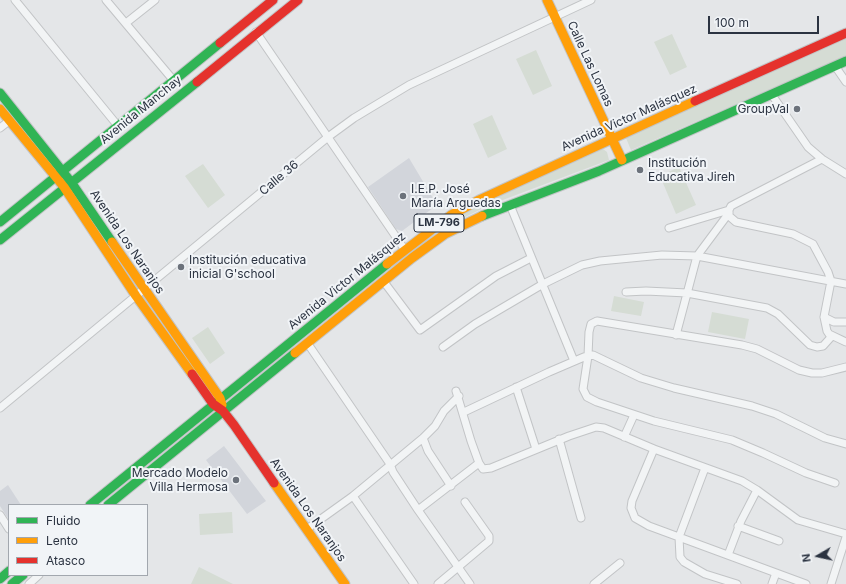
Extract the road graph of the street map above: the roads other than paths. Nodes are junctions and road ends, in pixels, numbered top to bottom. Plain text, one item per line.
1 (15, 0) edge
2 (106, 0) edge
3 (155, 0) edge
4 (273, 0) edge
5 (298, 0) edge
6 (547, 0) edge
7 (591, 0) edge
8 (555, 17) junction
9 (126, 23) junction
10 (256, 32) junction
11 (846, 33) edge
12 (846, 61) edge
13 (835, 66) junction
14 (174, 81) junction
15 (846, 82) edge
16 (0, 93) edge
17 (772, 95) junction
18 (0, 109) edge
19 (10, 121) junction
20 (118, 126) junction
21 (0, 128) edge
22 (328, 137) junction
23 (612, 139) junction
24 (822, 159) junction
25 (622, 160) junction
26 (59, 173) junction
27 (846, 174) edge
28 (68, 184) junction
29 (510, 205) junction
30 (729, 211) junction
31 (0, 222) edge
32 (670, 228) dead end
33 (0, 240) edge
34 (405, 250) junction
35 (697, 256) junction
36 (532, 258) junction
37 (831, 281) junction
38 (384, 282) junction
39 (543, 284) junction
40 (846, 284) edge
41 (145, 289) junction
42 (626, 292) dead end
43 (686, 293) junction
44 (136, 296) junction
45 (824, 317) junction
46 (846, 322) edge
47 (676, 334) junction
48 (832, 336) junction
49 (846, 342) edge
50 (308, 344) junction
51 (443, 347) dead end
52 (588, 356) junction
53 (574, 361) junction
54 (846, 367) edge
55 (516, 387) junction
56 (217, 401) junction
57 (0, 408) edge
58 (223, 411) junction
59 (464, 412) junction
60 (634, 415) junction
61 (624, 437) junction
62 (423, 438) junction
63 (559, 439) junction
64 (846, 444) edge
65 (536, 449) junction
66 (654, 449) junction
67 (479, 463) junction
68 (390, 464) junction
69 (705, 468) junction
70 (835, 483) dead end
71 (451, 486) junction
72 (757, 490) junction
73 (353, 496) junction
74 (465, 502) dead end
75 (91, 504) edge
76 (109, 504) edge
77 (418, 510) junction
78 (0, 515) edge
79 (581, 518) dead end
80 (738, 526) junction
81 (8, 527) edge
82 (307, 529) junction
83 (846, 534) edge
84 (678, 537) junction
85 (846, 537) edge
86 (779, 541) dead end
87 (728, 555) junction
88 (620, 563) dead end
89 (459, 567) junction
90 (8, 572) edge
91 (776, 573) junction
92 (22, 576) edge
93 (38, 576) edge
94 (0, 579) edge
95 (12, 584) edge
96 (29, 584) edge
97 (345, 584) edge
98 (414, 584) edge
99 (438, 584) edge
100 (470, 584) edge
101 (594, 584) edge
102 (737, 584) edge
103 (772, 584) edge
104 (806, 584) edge
105 (831, 584) edge

1 - 20 street
2 - 9 street
3 - 9 street
4 - 14 street, Avenida Manchay
5 - 10 street, Avenida Manchay
6 - 8 street, Calle Las Lomas
7 - 8 street, Calle 36
8 - 22 street, Calle 36
8 - 23 street, Calle Las Lomas
9 - 14 street
10 - 22 street
10 - 28 street, Avenida Manchay
11 - 23 street, Avenida Victor Malásquez / LM-796
12 - 13 street, Avenida Victor Malásquez / LM-796
13 - 15 street
13 - 17 street, Avenida Victor Malásquez / LM-796
14 - 20 street, Avenida Manchay
16 - 26 street, Avenida Los Naranjos
17 - 24 street
17 - 25 street, Avenida Victor Malásquez / LM-796
18 - 19 street, Avenida Los Naranjos
19 - 21 street
19 - 26 street, Avenida Los Naranjos
20 - 26 street, Avenida Manchay
22 - 34 street
22 - 41 street, Calle 36
23 - 25 street, Calle Las Lomas
23 - 34 street, Avenida Victor Malásquez / LM-796
24 - 27 street
24 - 30 street
25 - 29 street, Avenida Victor Malásquez / LM-796
26 - 28 street, Avenida Los Naranjos
26 - 31 street, Avenida Manchay
28 - 33 street, Avenida Manchay
28 - 41 street, Avenida Los Naranjos
28 - 44 street, Avenida Los Naranjos
29 - 36 street
29 - 38 street, Avenida Victor Malásquez / LM-796
30 - 32 street
30 - 35 street
30 - 37 street
34 - 56 street, Avenida Victor Malásquez / LM-796
35 - 37 street
35 - 39 street
35 - 43 street
36 - 38 street
36 - 39 street
37 - 40 street
37 - 45 street
38 - 50 street, Avenida Victor Malásquez / LM-796
39 - 51 street
39 - 53 street
41 - 44 street, Calle 36
41 - 56 street, Avenida Los Naranjos
42 - 43 street
43 - 47 street
43 - 48 street
44 - 56 street, Avenida Los Naranjos
44 - 57 street, Calle 36
45 - 46 street
45 - 48 street
47 - 52 street
47 - 54 street
48 - 49 street
50 - 58 street, Avenida Victor Malásquez / LM-796
50 - 68 street
52 - 53 street
52 - 60 street
52 - 64 street
53 - 55 street
55 - 59 street
55 - 65 street
56 - 58 street, Avenida Los Naranjos
56 - 75 street, Avenida Victor Malásquez / LM-796
58 - 76 street, Avenida Victor Malásquez / LM-796
58 - 82 street, Avenida Los Naranjos
59 - 62 street
59 - 67 street
60 - 61 street
60 - 70 street
61 - 63 street
61 - 66 street
62 - 68 street
62 - 71 street
63 - 65 street
63 - 79 street
65 - 67 street
66 - 69 street
66 - 84 street
67 - 71 street
68 - 73 street
68 - 77 street
69 - 72 street
69 - 84 street
71 - 77 street
72 - 80 street
72 - 83 street
73 - 82 street
73 - 98 street
74 - 89 street
77 - 89 street
78 - 81 street
80 - 86 street
80 - 87 street
82 - 97 street, Avenida Los Naranjos
84 - 87 street
84 - 102 street
85 - 105 street
87 - 91 street
88 - 101 street
89 - 99 street
89 - 100 street
90 - 94 street
91 - 103 street
91 - 104 street
92 - 95 street
93 - 96 street

